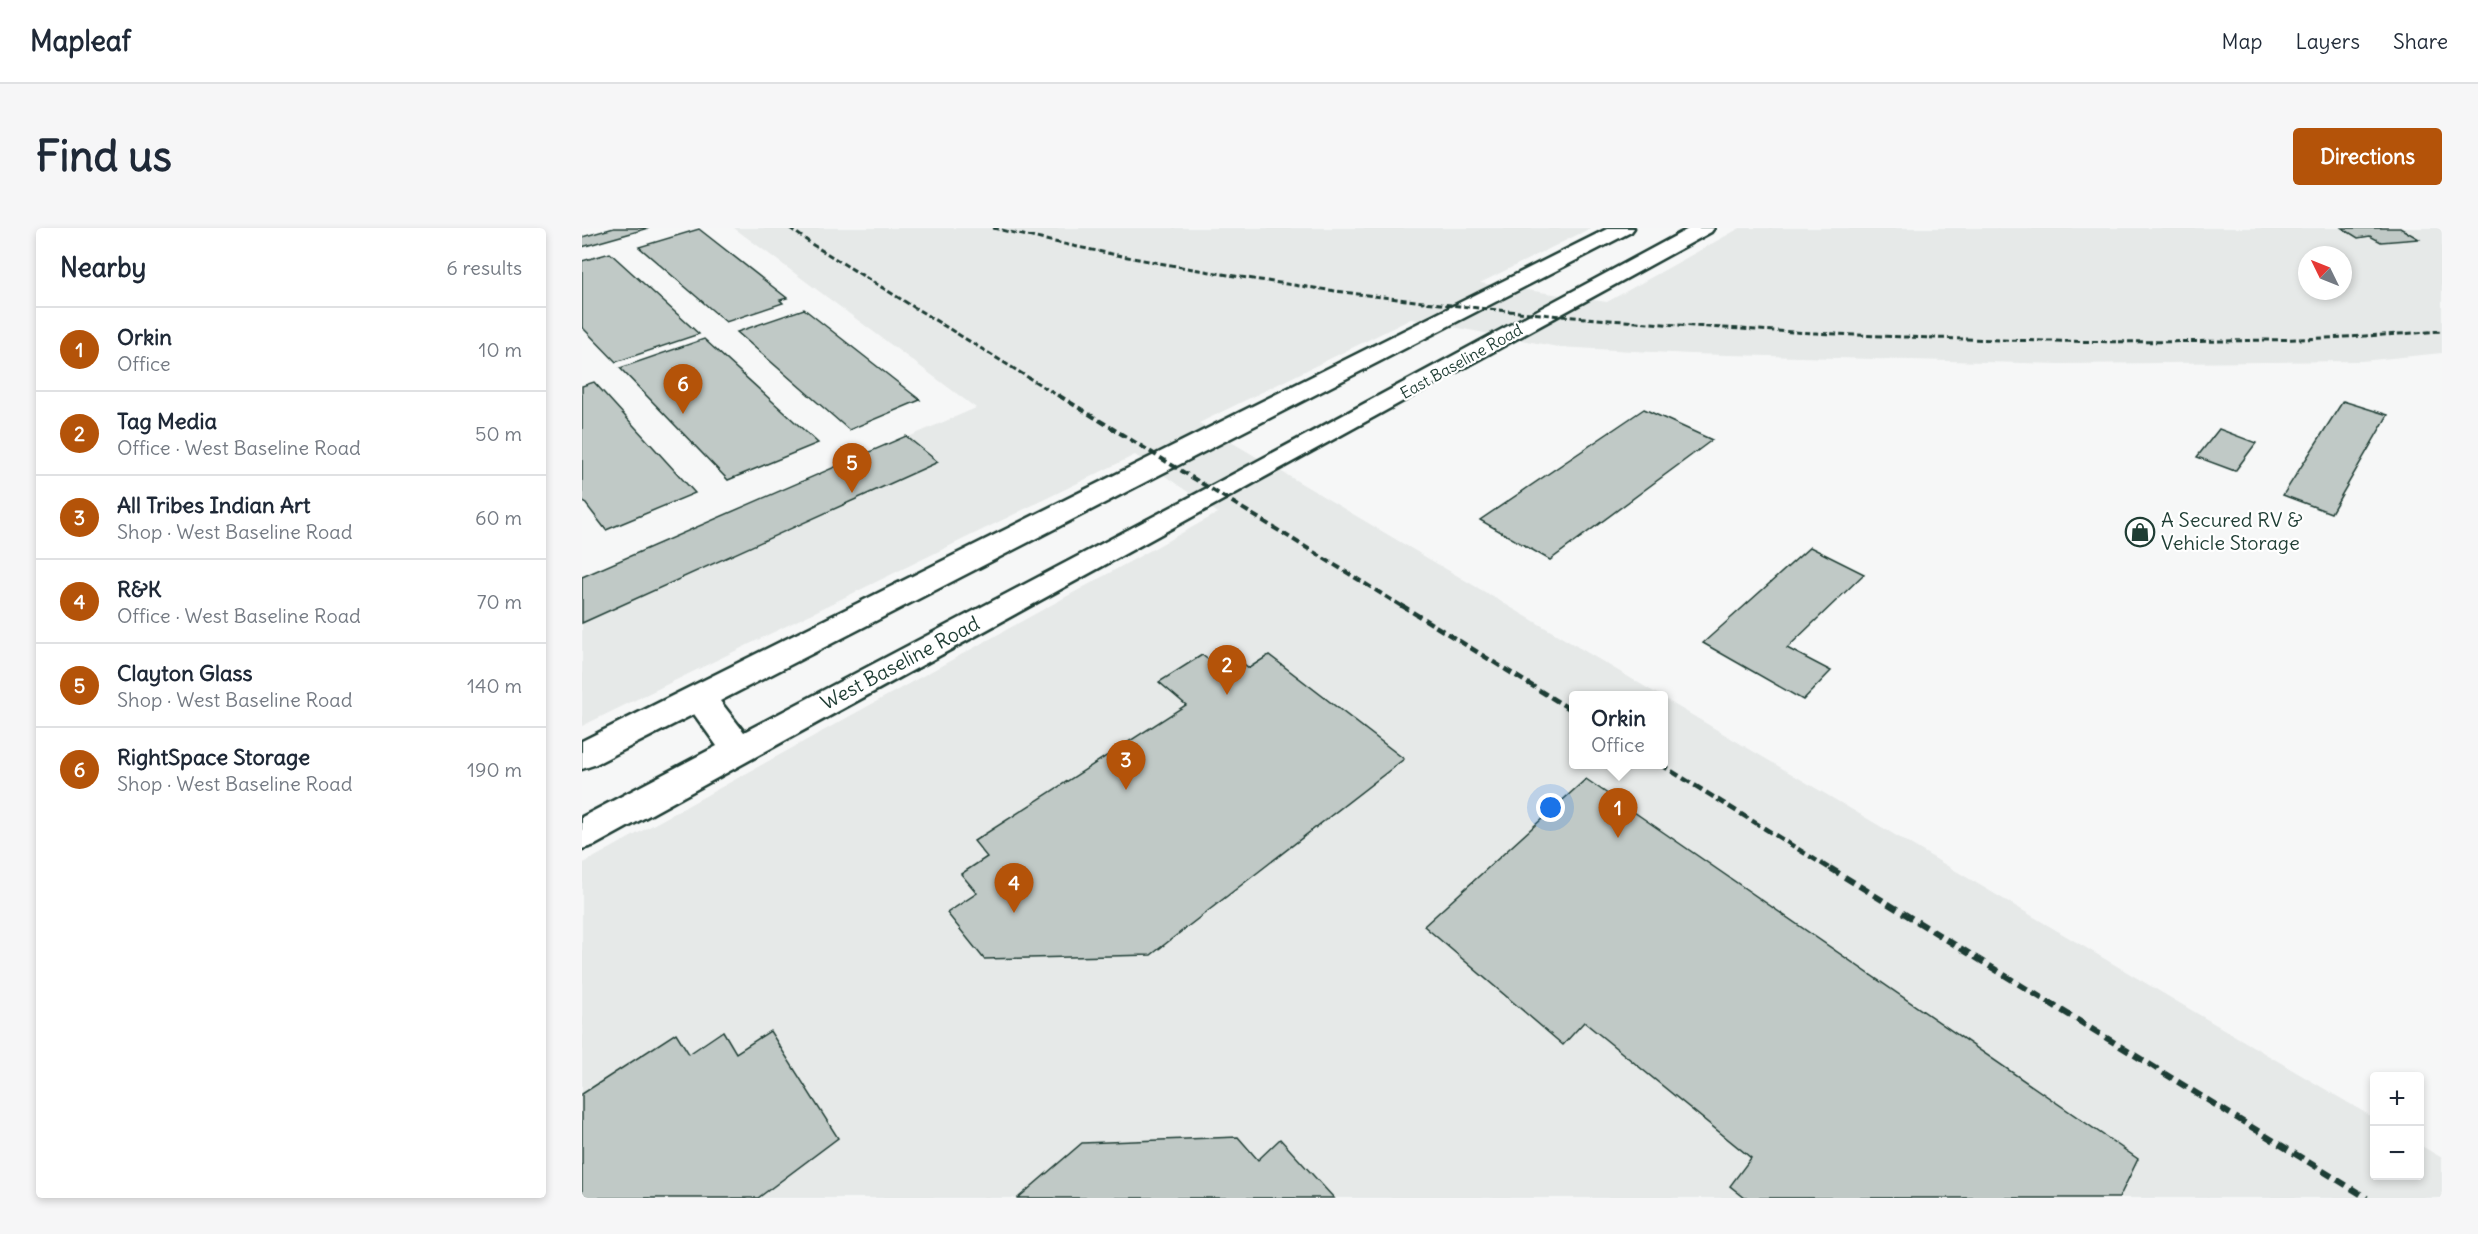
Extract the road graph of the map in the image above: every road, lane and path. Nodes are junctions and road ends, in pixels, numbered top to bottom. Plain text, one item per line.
1 (1704, 228) edge
2 (1633, 233) edge
3 (1615, 278) junction
4 (1218, 493) joint
5 (699, 697) junction
6 (739, 750) junction
7 (582, 756) edge
8 (582, 834) edge

1 - 3 main road, East Baseline Road
2 - 3 main road
2 - 5 main road
3 - 4 main road, East Baseline Road
4 - 6 main road, West Baseline Road
5 - 6 main road
5 - 7 main road
6 - 8 main road, West Baseline Road

